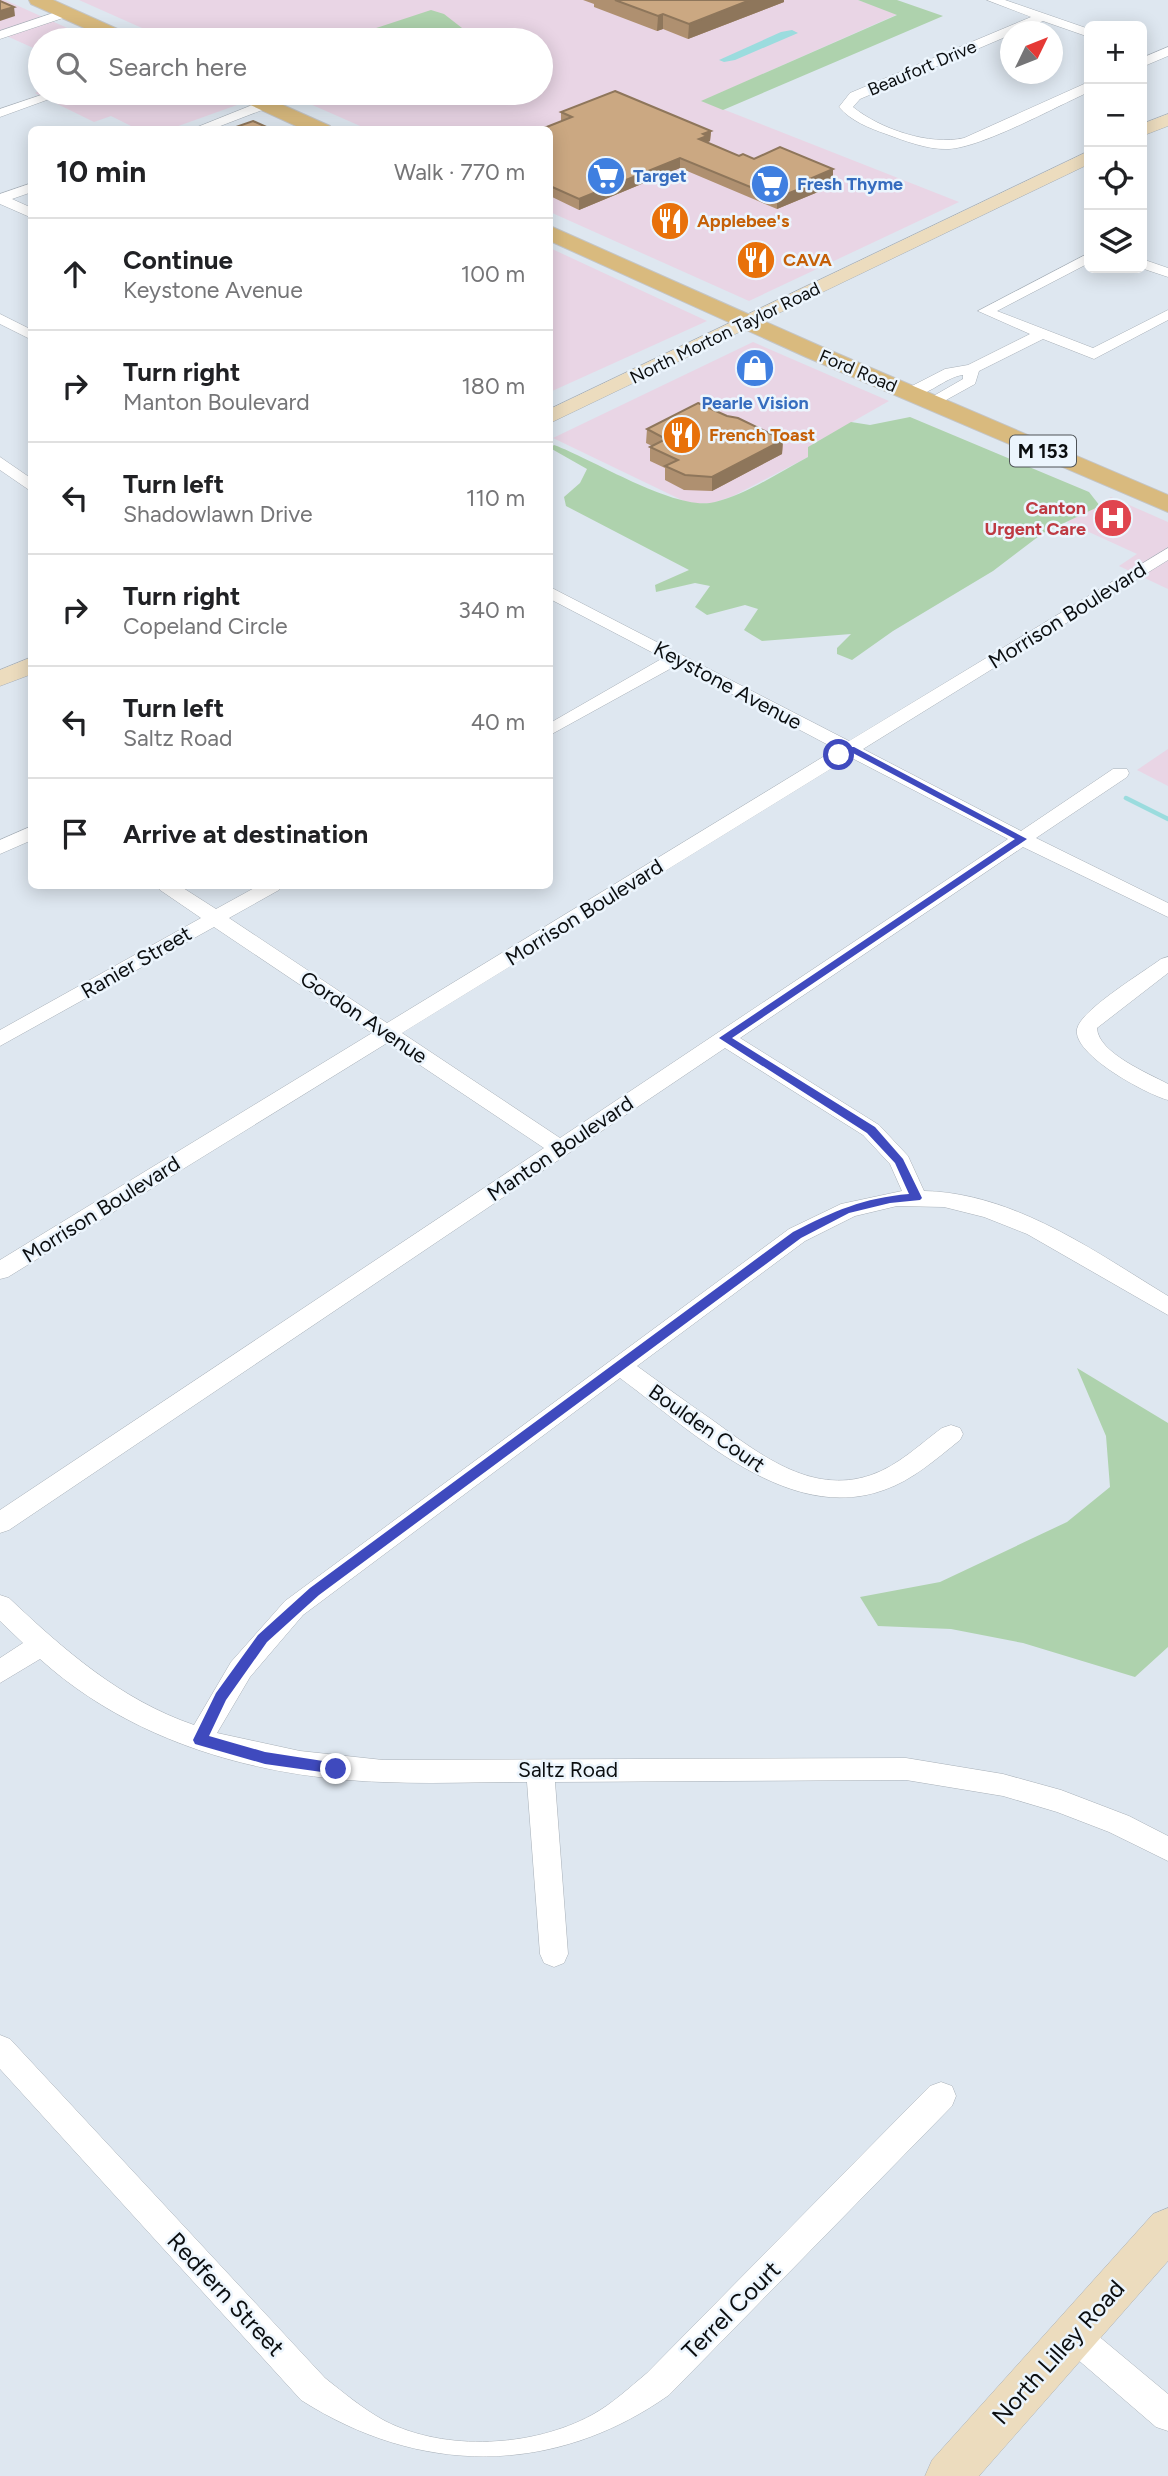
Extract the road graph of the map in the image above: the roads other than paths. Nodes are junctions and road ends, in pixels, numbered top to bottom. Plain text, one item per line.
1 (38, 0) edge
2 (993, 0) edge
3 (65, 13) junction
4 (1042, 17) junction
5 (99, 28) edge
6 (1084, 31) edge
7 (0, 35) edge
8 (1164, 56) edge
9 (1147, 61) edge
10 (1084, 89) edge
11 (28, 104) edge
12 (262, 105) edge
13 (267, 105) edge
14 (0, 113) edge
15 (1168, 119) edge
16 (207, 126) edge
17 (314, 126) edge
18 (1147, 129) edge
19 (1084, 159) edge
20 (28, 188) edge
21 (0, 199) edge
22 (28, 212) edge
23 (553, 234) edge
24 (1084, 260) edge
25 (1147, 265) edge
26 (1168, 273) edge
27 (1168, 314) edge
28 (0, 318) edge
29 (748, 323) junction
30 (28, 333) edge
31 (1041, 334) junction
32 (972, 369) junction
33 (920, 398) junction
34 (553, 416) edge
35 (0, 462) edge
36 (17, 473) junction
37 (0, 480) edge
38 (28, 483) edge
39 (1168, 504) edge
40 (1168, 553) edge
41 (553, 594) edge
42 (677, 658) junction
43 (28, 666) edge
44 (0, 679) edge
45 (553, 728) edge
46 (850, 749) junction
47 (1120, 773) dead end
48 (28, 834) edge
49 (1022, 839) junction
50 (0, 848) edge
51 (172, 889) edge
52 (267, 889) edge
53 (1168, 911) edge
54 (215, 918) junction
55 (1168, 963) edge
56 (387, 1033) junction
57 (725, 1038) junction
58 (0, 1040) edge
59 (1168, 1093) edge
60 (560, 1148) junction
61 (916, 1198) junction
62 (0, 1271) edge
63 (1168, 1307) edge
64 (620, 1366) junction
65 (951, 1434) dead end
66 (0, 1523) edge
67 (0, 1605) edge
68 (42, 1644) junction
69 (0, 1672) edge
70 (200, 1740) junction
71 (540, 1769) junction
72 (1168, 1849) edge
73 (554, 1954) dead end
74 (0, 2048) edge
75 (941, 2096) dead end
76 (1168, 2228) edge
77 (1073, 2335) junction
78 (1168, 2415) edge
79 (484, 2467) edge
80 (948, 2476) edge

1 - 3 main road
2 - 4 street
3 - 5 main road
3 - 7 street
4 - 6 street
4 - 10 street, Beaufort Drive
8 - 9 street
11 - 14 street
12 - 16 street
13 - 17 main road
15 - 18 street
19 - 29 street, North Morton Taylor Road
20 - 21 street
21 - 22 street
23 - 29 main road, Ford Road / M 153
24 - 31 street
25 - 26 street
27 - 31 street
28 - 30 street
29 - 33 main road, Ford Road / M 153
29 - 34 street, North Morton Taylor Road
31 - 32 street
32 - 33 street
32 - 33 street
33 - 39 main road, Ford Road / M 153
35 - 36 street
36 - 37 street
36 - 38 street
40 - 46 street, Morrison Boulevard
41 - 42 street, Keystone Avenue
42 - 45 street
42 - 46 street, Keystone Avenue
43 - 44 street
46 - 49 street, Keystone Avenue
46 - 56 street, Morrison Boulevard
47 - 49 street, Manton Boulevard
48 - 50 street
49 - 53 street, Keystone Avenue
49 - 57 street, Manton Boulevard
51 - 54 street, Gordon Avenue
52 - 54 street, Ranier Street
54 - 56 street, Gordon Avenue
54 - 58 street, Ranier Street
55 - 59 street
56 - 60 street, Gordon Avenue
56 - 62 street, Morrison Boulevard
57 - 60 street, Manton Boulevard
57 - 61 street
60 - 66 street, Manton Boulevard
61 - 63 street
61 - 64 street
64 - 65 street, Boulden Court
64 - 70 street
67 - 68 street, Saltz Road
68 - 69 street
68 - 70 street, Saltz Road
70 - 71 street, Saltz Road
71 - 72 street, Saltz Road
71 - 73 street
74 - 79 street, Redfern Street
75 - 79 street, Terrel Court
76 - 77 street, North Lilley Road
77 - 78 street
77 - 80 street, North Lilley Road

